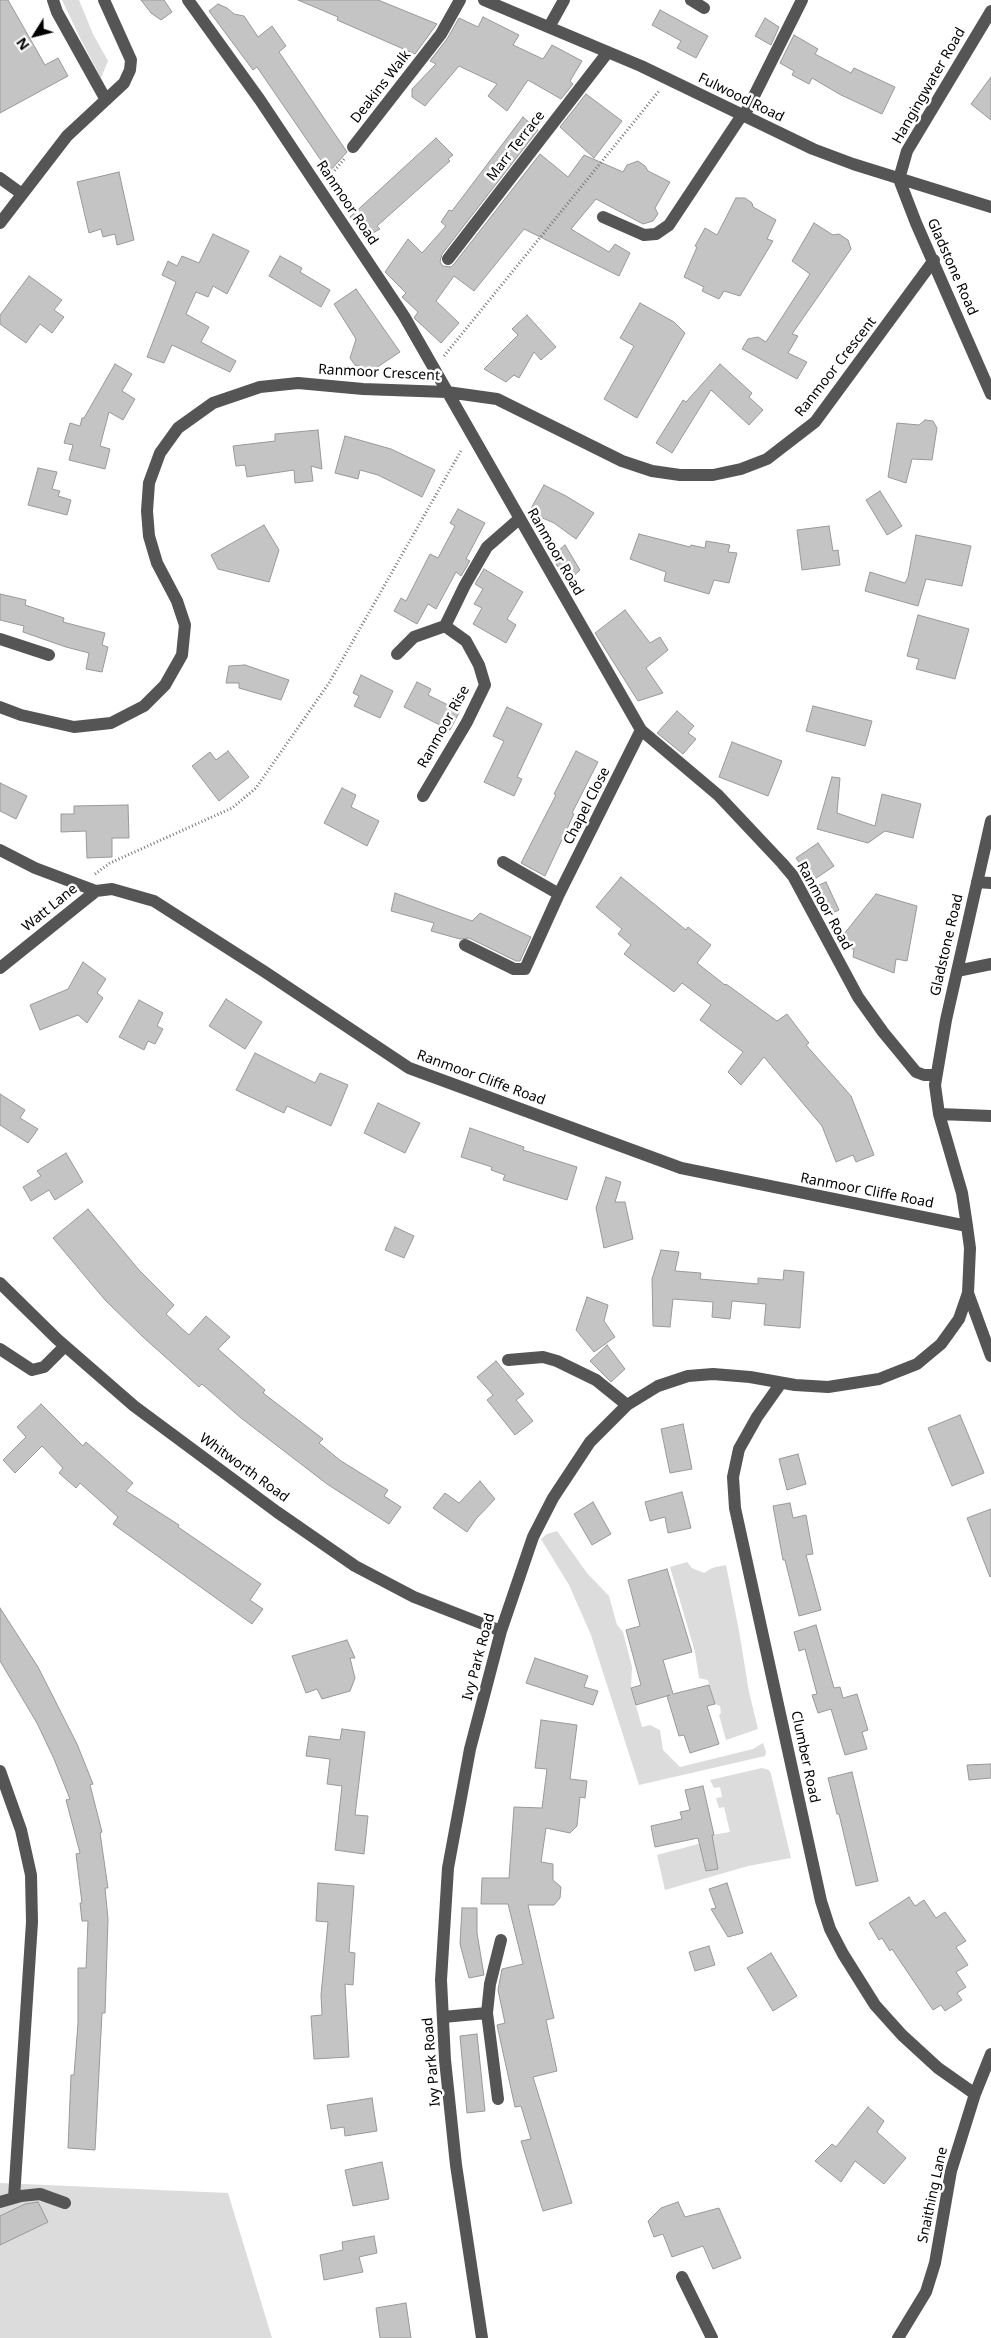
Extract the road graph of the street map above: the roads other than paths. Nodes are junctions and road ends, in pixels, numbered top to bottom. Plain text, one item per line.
1 (53, 0) edge
2 (104, 0) edge
3 (188, 0) edge
4 (460, 0) edge
5 (484, 0) edge
6 (564, 0) edge
7 (692, 0) edge
8 (802, 0) edge
9 (704, 8) dead end
10 (991, 11) edge
11 (549, 27) junction
12 (608, 52) junction
13 (106, 100) junction
14 (743, 116) junction
15 (353, 147) road end
16 (0, 178) edge
17 (899, 179) junction
18 (22, 194) junction
19 (991, 207) edge
20 (603, 217) dead end
21 (0, 222) edge
22 (448, 259) dead end
23 (934, 260) junction
24 (447, 392) junction
25 (991, 394) edge
26 (519, 519) junction
27 (445, 626) junction
28 (0, 639) edge
29 (397, 654) dead end
30 (49, 655) dead end
31 (0, 707) edge
32 (641, 730) junction
33 (423, 796) dead end
34 (991, 821) edge
35 (0, 850) edge
36 (503, 862) dead end
37 (977, 882) junction
38 (991, 883) edge
39 (96, 891) junction
40 (559, 894) junction
41 (465, 945) dead end
42 (991, 964) edge
43 (0, 968) edge
44 (957, 971) junction
45 (936, 1075) junction
46 (939, 1114) junction
47 (989, 1120) edge
48 (967, 1226) junction
49 (0, 1283) edge
50 (968, 1293) junction
51 (65, 1346) junction
52 (0, 1349) edge
53 (991, 1356) edge
54 (508, 1360) dead end
55 (781, 1382) junction
56 (627, 1405) junction
57 (501, 1631) junction
58 (0, 1771) edge
59 (501, 1940) dead end
60 (487, 2013) junction
61 (443, 2017) junction
62 (991, 2054) edge
63 (975, 2094) junction
64 (498, 2099) dead end
65 (14, 2198) junction
66 (0, 2202) edge
67 (66, 2202) dead end
68 (682, 2277) dead end
69 (482, 2338) edge
70 (712, 2338) edge
71 (898, 2338) edge

1 - 13 street
2 - 13 street
3 - 24 street, Ranmoor Road
4 - 15 street, Deakins Walk
5 - 11 street, Fulwood Road
6 - 11 street
7 - 9 street
8 - 14 street
10 - 17 street, Hangingwater Road
11 - 12 street, Fulwood Road
12 - 14 street, Fulwood Road
12 - 22 street, Marr Terrace
13 - 18 street
14 - 17 street, Fulwood Road
14 - 20 street
16 - 18 street
17 - 19 street, Fulwood Road
17 - 23 street, Gladstone Road
18 - 21 street
23 - 24 street, Ranmoor Crescent
23 - 25 street, Gladstone Road
24 - 26 street, Ranmoor Road
24 - 31 street, Ranmoor Crescent
26 - 27 street
26 - 32 street, Ranmoor Road
27 - 29 street
27 - 33 street, Ranmoor Rise
28 - 30 street
32 - 40 street, Chapel Close
32 - 45 street, Ranmoor Road
34 - 37 street, Gladstone Road
35 - 39 street, Ranmoor Cliffe Road
36 - 40 street
37 - 38 street
37 - 44 street, Gladstone Road
39 - 43 street, Watt Lane
39 - 48 street, Ranmoor Cliffe Road
40 - 41 street, Chapel Close
42 - 44 street
44 - 45 street, Gladstone Road
45 - 46 street
46 - 47 street
46 - 48 street
48 - 50 street
49 - 51 street, Whitworth Road
50 - 53 street
50 - 55 street, Ivy Park Road
51 - 52 street
51 - 57 street, Whitworth Road
54 - 56 street
55 - 56 street, Ivy Park Road
55 - 63 street, Clumber Road
56 - 57 street, Ivy Park Road
57 - 61 street, Ivy Park Road
58 - 65 street
59 - 60 street
60 - 61 street
60 - 64 street
61 - 69 street, Ivy Park Road
62 - 63 street, Snaithing Lane
63 - 71 street, Snaithing Lane
65 - 66 street
65 - 67 street
68 - 70 street

